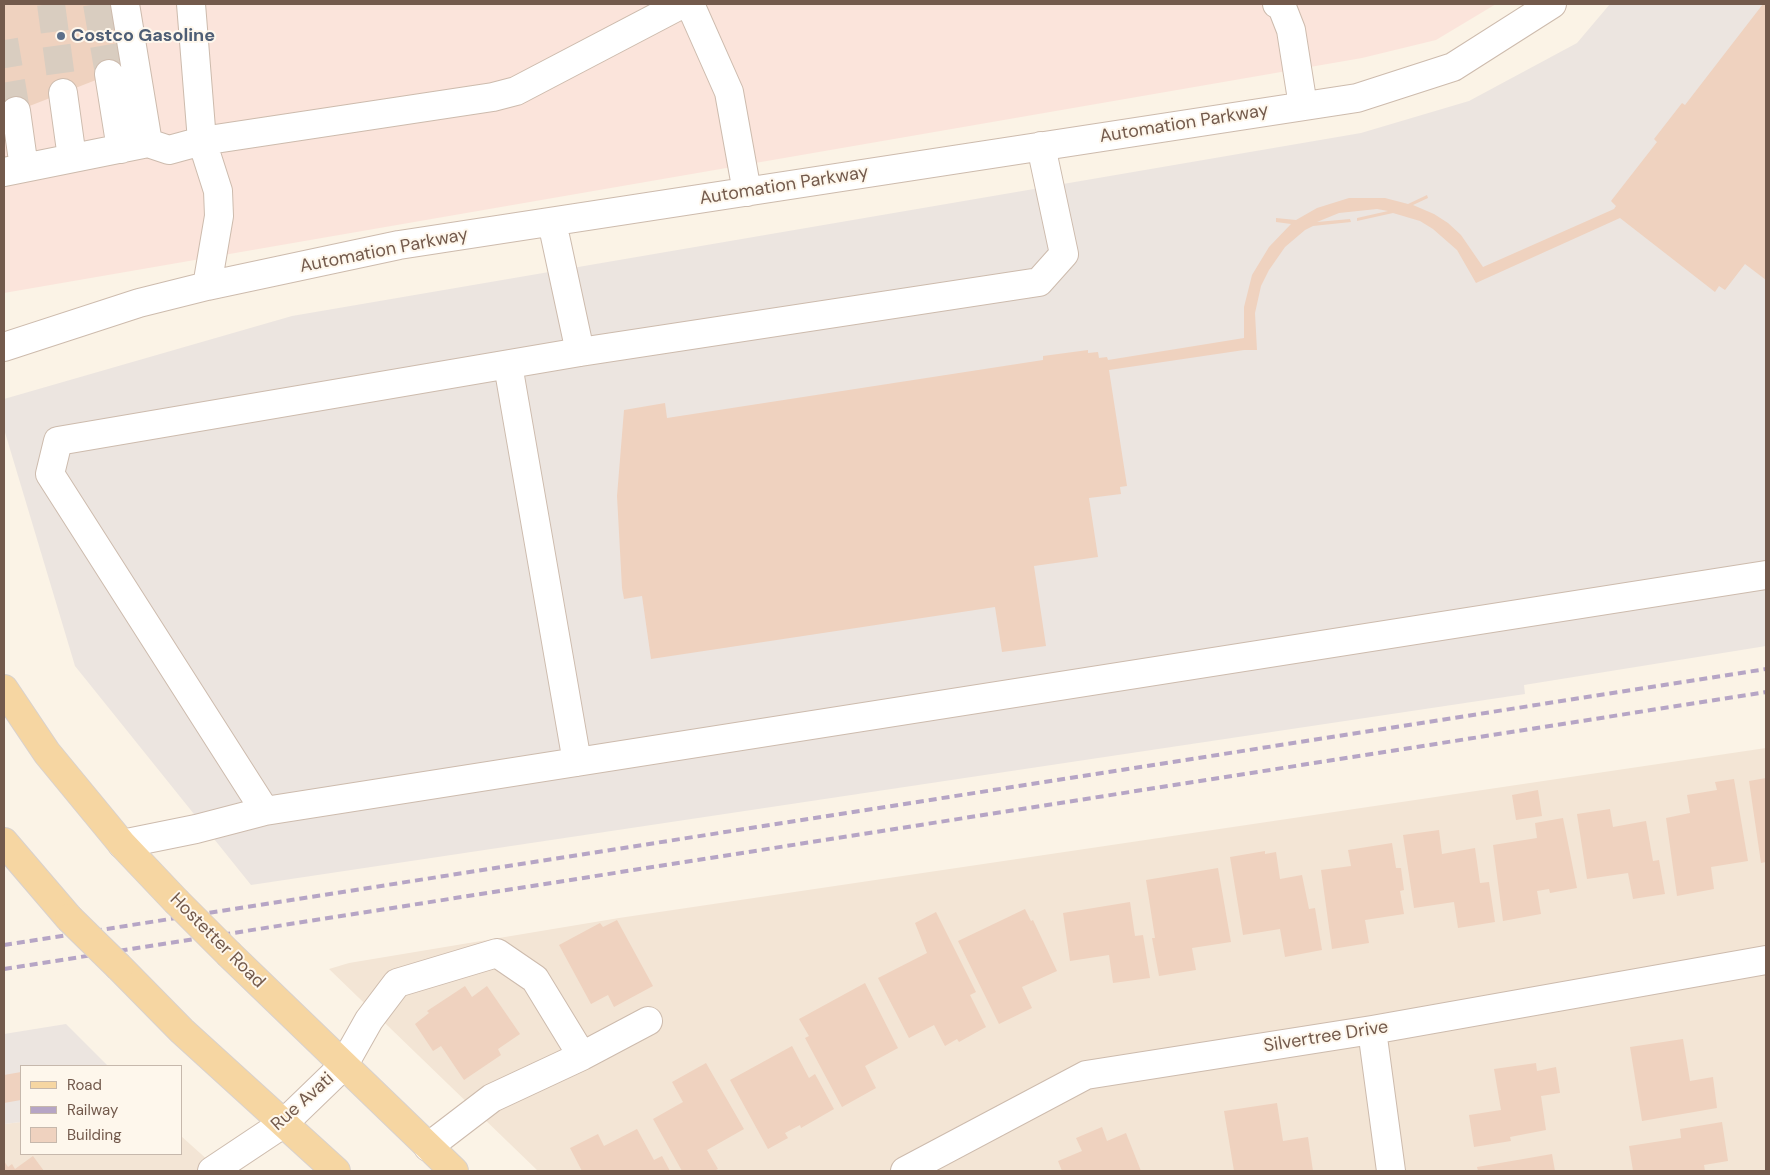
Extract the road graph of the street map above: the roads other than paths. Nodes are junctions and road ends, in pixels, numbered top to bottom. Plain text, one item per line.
1 (125, 4) edge
2 (191, 4) edge
3 (682, 4) edge
4 (690, 4) edge
5 (1277, 4) edge
6 (1552, 4) edge
7 (109, 74) tunnel mouth
8 (64, 93) tunnel mouth
9 (1303, 106) junction
10 (16, 111) tunnel mouth
11 (202, 141) junction
12 (148, 143) junction
13 (1041, 146) junction
14 (121, 148) junction
15 (72, 158) junction
16 (14, 170) edge
17 (747, 192) junction
18 (552, 222) junction
19 (208, 286) junction
20 (4, 347) edge
21 (580, 352) junction
22 (508, 365) junction
23 (1766, 575) edge
24 (4, 689) edge
25 (577, 762) junction
26 (265, 811) junction
27 (4, 842) edge
28 (122, 844) junction
29 (1766, 960) edge
30 (648, 1021) dead end
31 (1372, 1030) junction
32 (582, 1056) junction
33 (343, 1066) junction
34 (284, 1123) junction
35 (428, 1147) junction
36 (914, 1169) edge
37 (212, 1171) edge
38 (336, 1171) edge
39 (454, 1171) edge
40 (1391, 1171) edge

1 - 12 street
2 - 11 street
3 - 11 street
4 - 17 street
5 - 9 street
6 - 9 street, Automation Parkway
7 - 14 street
8 - 15 street
9 - 13 street, Automation Parkway
10 - 16 street
11 - 12 street
11 - 19 street
12 - 14 street
13 - 17 street, Automation Parkway
13 - 21 street
14 - 15 street
15 - 16 street
17 - 18 street, Automation Parkway
18 - 19 street, Automation Parkway
18 - 21 street
19 - 20 street, Automation Parkway
21 - 22 street
22 - 25 street
22 - 26 street
23 - 25 street
24 - 28 main road, Hostetter Road
25 - 26 street
26 - 28 street
27 - 34 main road, bridge
28 - 33 main road, Hostetter Road, bridge
29 - 31 street, Silvertree Drive
30 - 32 street
31 - 36 street, Silvertree Drive
31 - 40 street
32 - 33 street, Rue Avati
32 - 35 street
33 - 34 street, Rue Avati
33 - 35 main road, Hostetter Road
34 - 37 street, Rue Avati
34 - 38 main road
35 - 39 main road, Hostetter Road

